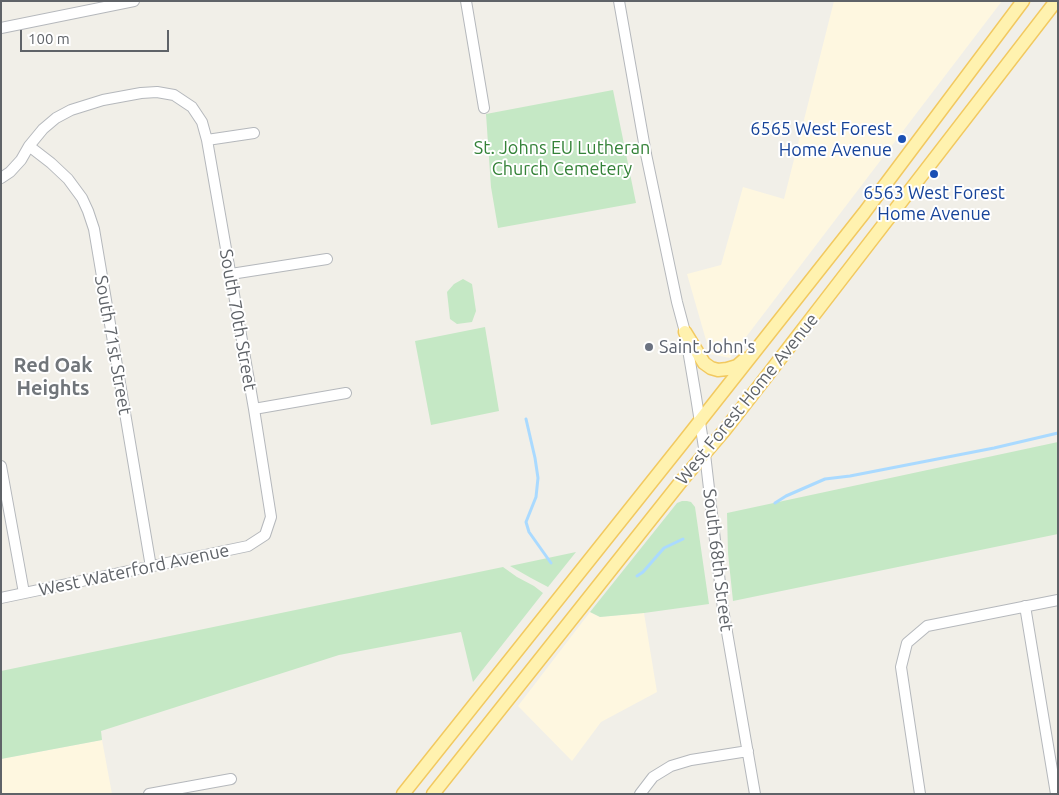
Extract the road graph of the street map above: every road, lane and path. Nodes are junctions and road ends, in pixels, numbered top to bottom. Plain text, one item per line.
1 (134, 1) edge
2 (466, 1) edge
3 (620, 1) edge
4 (1023, 1) edge
5 (1056, 1) edge
6 (1, 28) edge
7 (484, 108) dead end
8 (254, 133) dead end
9 (207, 140) junction
10 (29, 146) junction
11 (1, 178) edge
12 (327, 259) dead end
13 (231, 274) junction
14 (684, 332) junction
15 (754, 351) junction
16 (346, 393) dead end
17 (254, 409) junction
18 (700, 422) junction
19 (704, 454) junction
20 (1, 466) edge
21 (264, 536) joint
22 (151, 567) junction
23 (24, 593) junction
24 (1, 598) edge
25 (1058, 600) edge
26 (1026, 606) junction
27 (748, 750) junction
28 (231, 779) dead end
29 (176, 792) edge
30 (149, 794) edge
31 (403, 794) edge
32 (433, 794) edge
33 (640, 794) edge
34 (756, 794) edge
35 (920, 794) edge
36 (1056, 794) edge

1 - 6 street
2 - 7 street
3 - 14 street, South 68th Street
4 - 15 main road, West Forest Home Avenue
5 - 19 main road, West Forest Home Avenue
8 - 9 street
9 - 10 street, South 70th Street
9 - 13 street, South 70th Street
10 - 11 street
10 - 22 street, South 71st Street
12 - 13 street
13 - 17 street, South 70th Street
14 - 15 main road
14 - 18 street, South 68th Street
15 - 18 main road, West Forest Home Avenue
16 - 17 street
17 - 21 street, South 70th Street
18 - 19 street, South 68th Street
18 - 31 main road, West Forest Home Avenue
19 - 27 street, South 68th Street
19 - 32 main road, West Forest Home Avenue
20 - 23 street
21 - 22 street, West Waterford Avenue
22 - 23 street, West Waterford Avenue
23 - 24 street, West Waterford Avenue
25 - 26 street
26 - 35 street
26 - 36 street
27 - 33 street
27 - 34 street, South 68th Street
28 - 29 street
29 - 30 street

